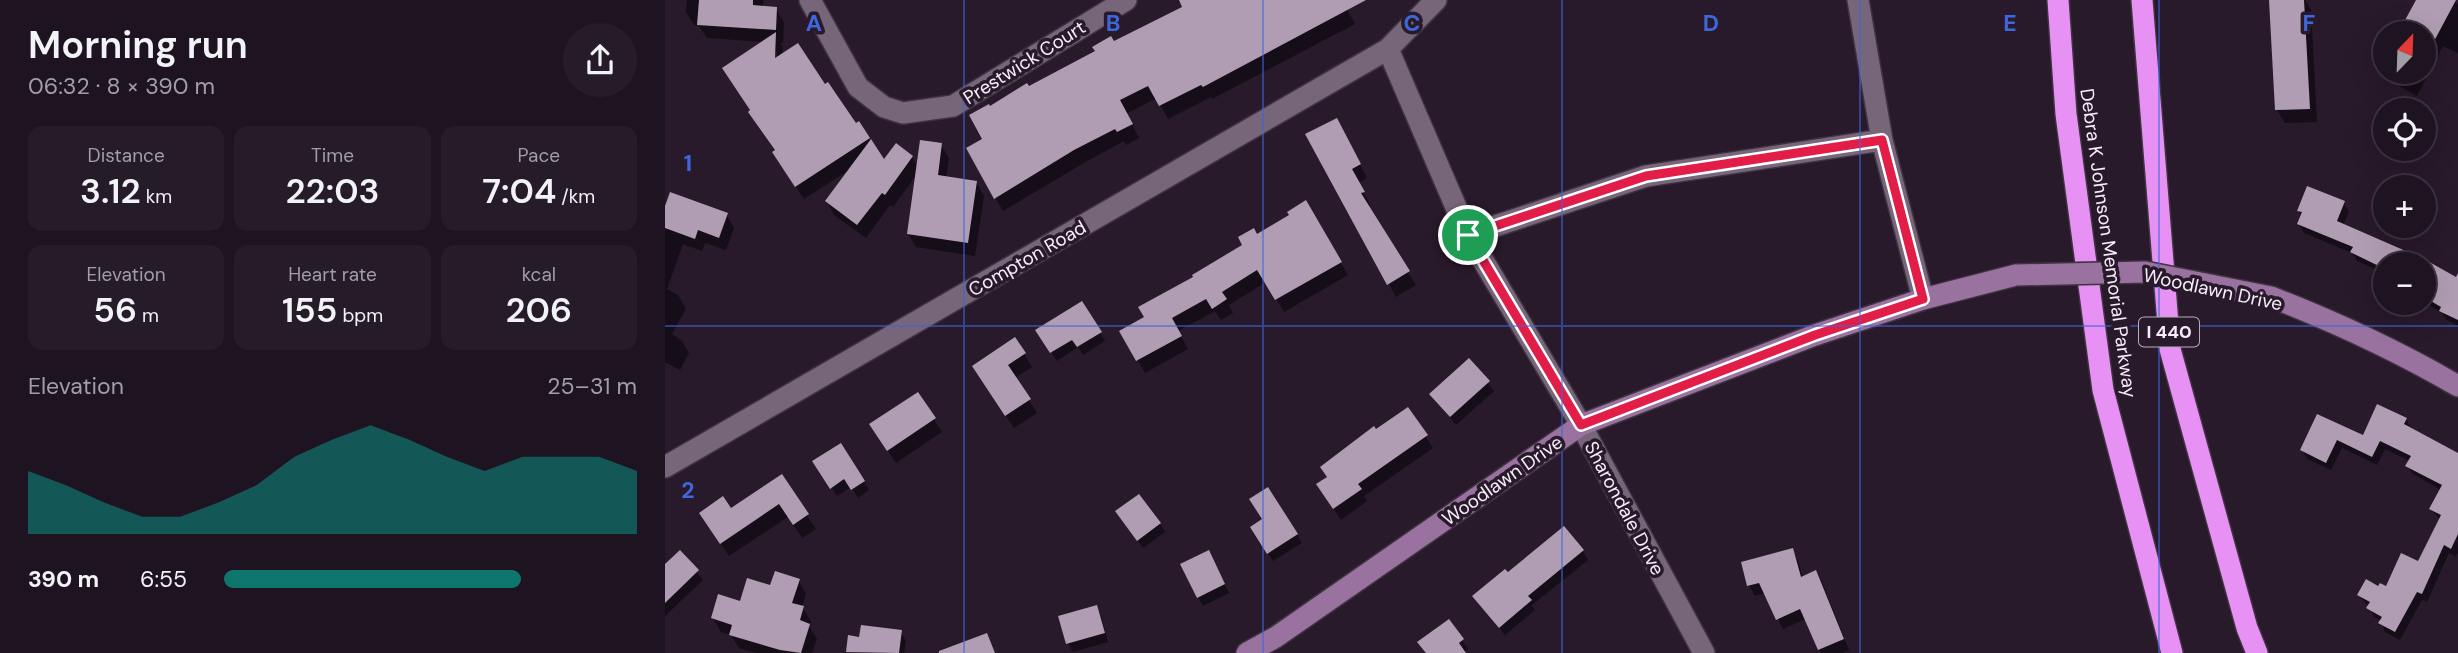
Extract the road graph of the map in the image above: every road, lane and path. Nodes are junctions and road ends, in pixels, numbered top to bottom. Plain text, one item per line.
1 (810, 0) edge
2 (1126, 0) edge
3 (1436, 0) edge
4 (1858, 0) edge
5 (2058, 0) edge
6 (2142, 0) edge
7 (1388, 49) junction
8 (1882, 140) junction
9 (1468, 235) junction
10 (1923, 299) junction
11 (2458, 386) edge
12 (1581, 425) junction
13 (665, 467) edge
14 (1247, 653) edge
15 (1704, 653) edge
16 (2172, 653) edge
17 (2257, 653) edge

1 - 2 street, Prestwick Court
3 - 7 street
4 - 8 street
5 - 16 highway, Debra K Johnson Memorial Parkway
6 - 17 highway, I 440
7 - 9 street, Sharondale Drive
7 - 13 street, Compton Road
8 - 9 street
8 - 10 street
9 - 12 street, Sharondale Drive
10 - 11 main road, Woodlawn Drive, bridge
10 - 12 main road, Woodlawn Drive
12 - 14 main road, Woodlawn Drive
12 - 15 street, Sharondale Drive

